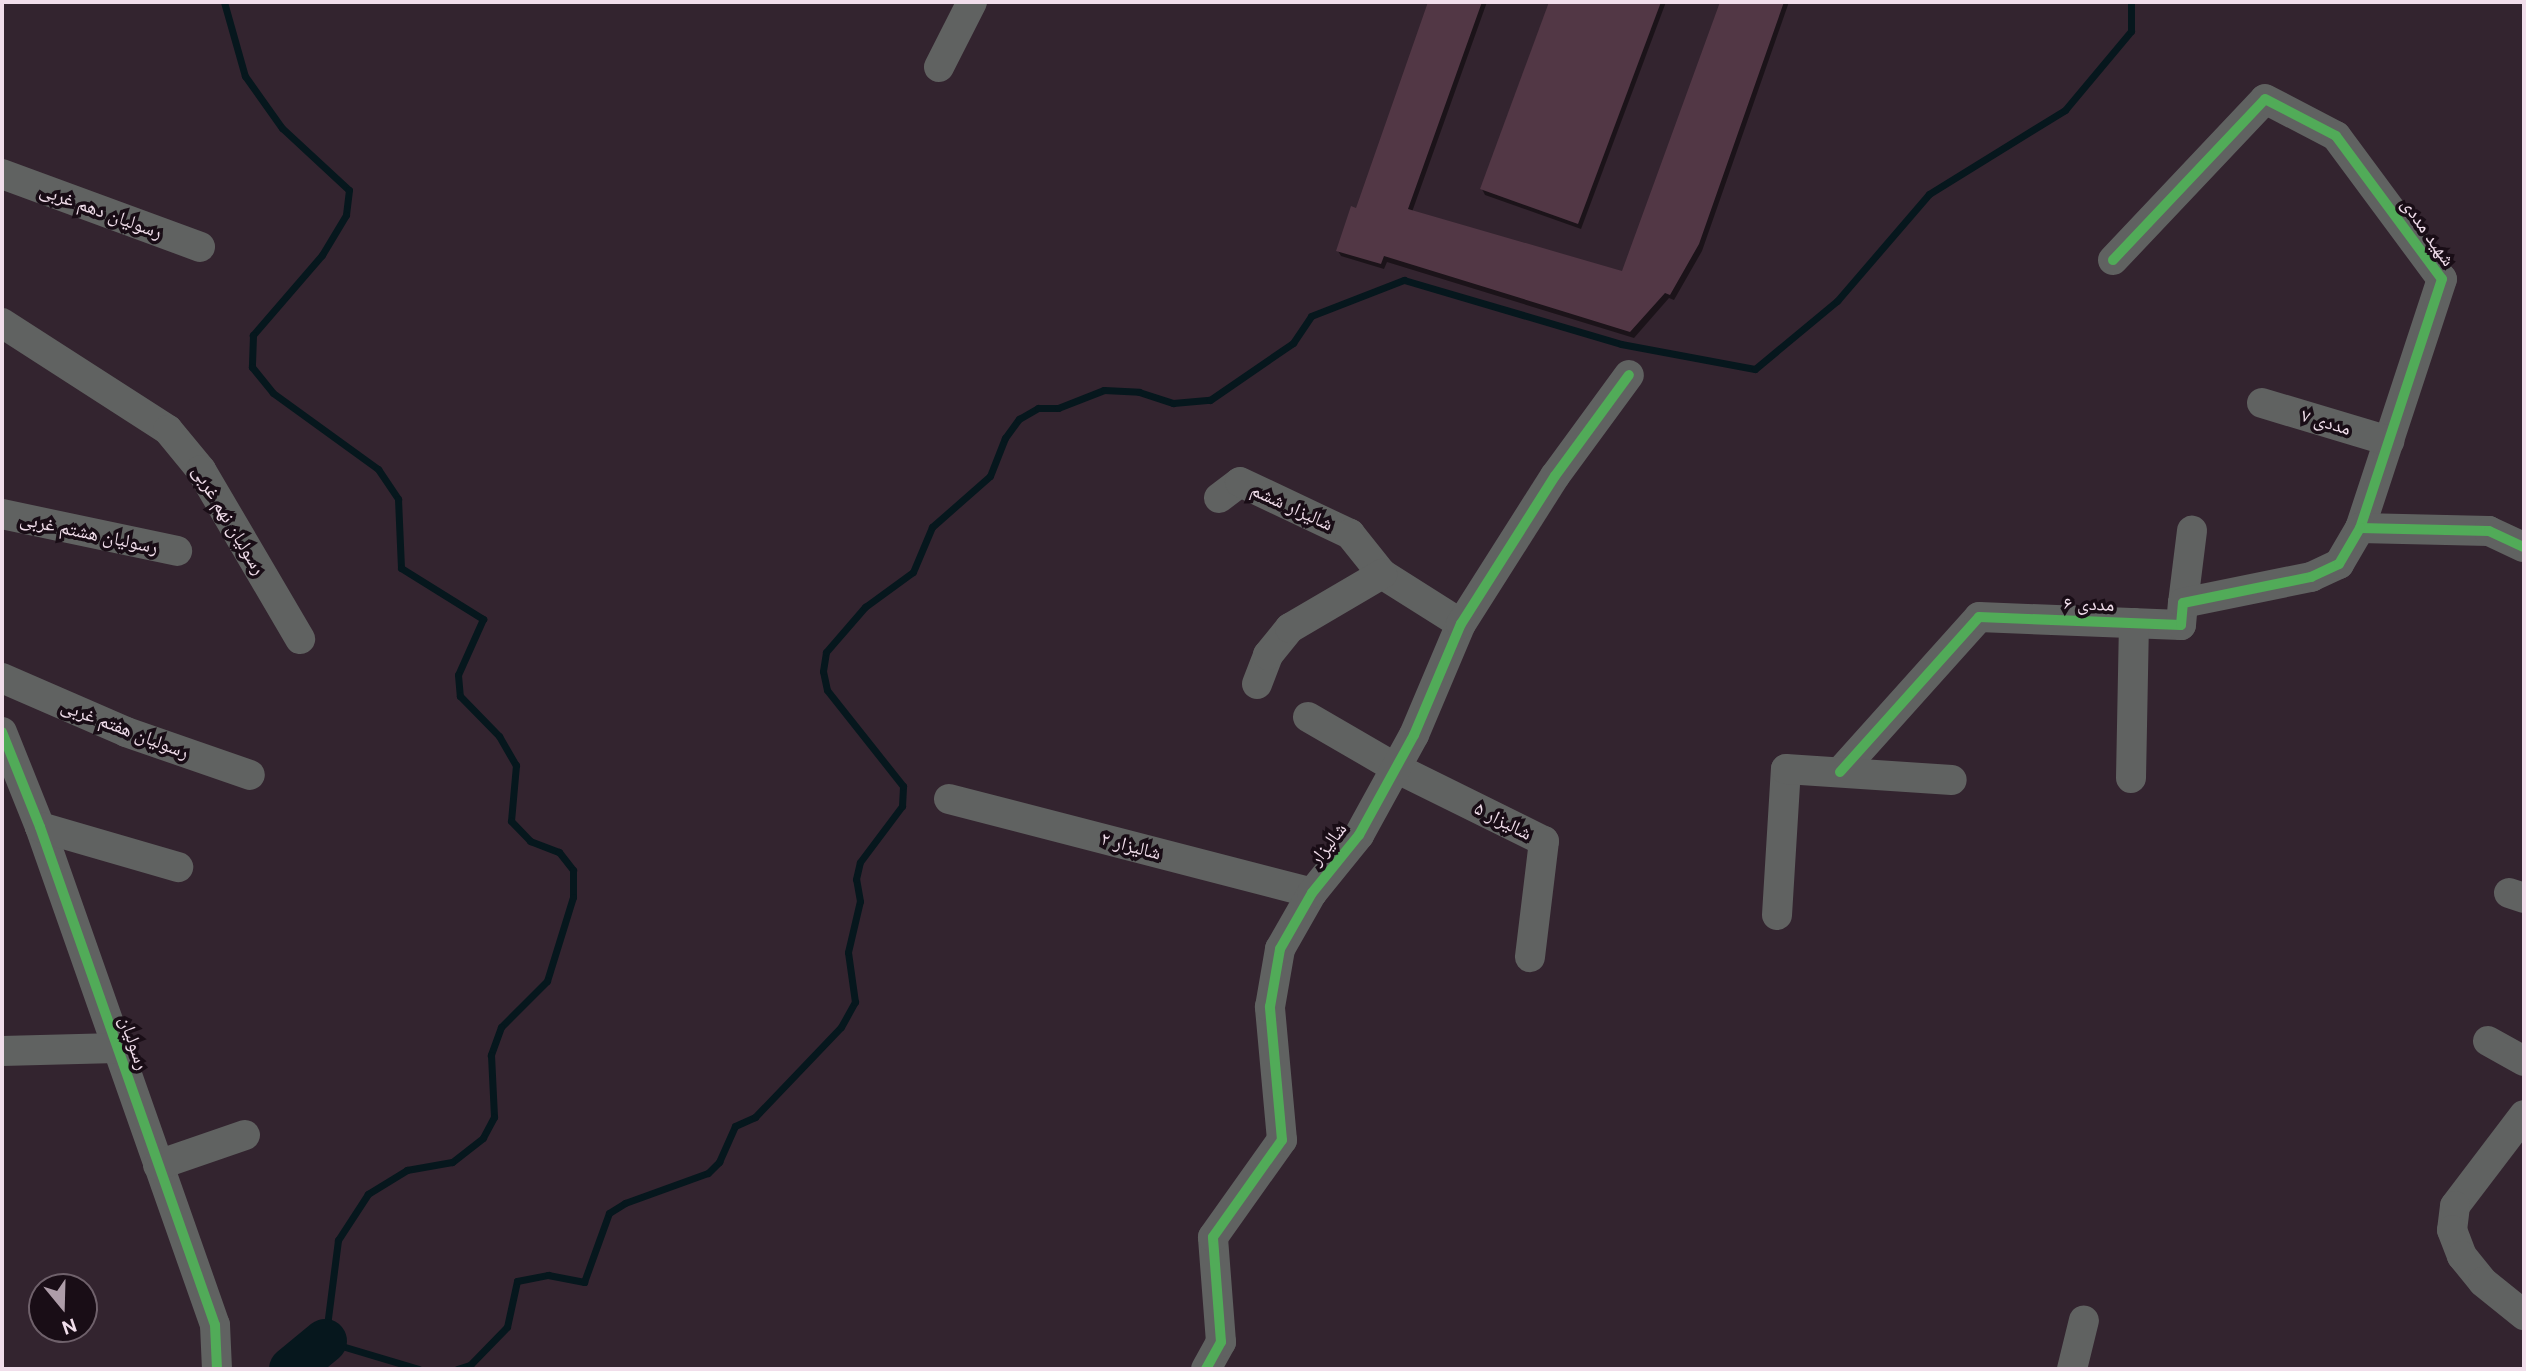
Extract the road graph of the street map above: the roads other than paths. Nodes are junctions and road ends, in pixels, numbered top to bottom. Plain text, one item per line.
1 (972, 2) edge
2 (939, 67) dead end
3 (2, 174) edge
4 (200, 247) dead end
5 (2113, 260) dead end
6 (2, 323) edge
7 (1629, 375) dead end
8 (2262, 403) dead end
9 (2389, 441) junction
10 (1219, 498) dead end
11 (2, 514) edge
12 (2360, 528) junction
13 (2192, 531) dead end
14 (2524, 547) edge
15 (177, 551) dead end
16 (1382, 575) junction
17 (2183, 603) junction
18 (2134, 623) junction
19 (1461, 624) junction
20 (300, 639) dead end
21 (2, 678) edge
22 (1257, 684) dead end
23 (1308, 717) dead end
24 (5, 750) edge
25 (1396, 768) junction
26 (1840, 772) junction
27 (250, 775) dead end
28 (2131, 778) dead end
29 (1952, 780) dead end
30 (949, 799) dead end
31 (40, 827) junction
32 (178, 867) dead end
33 (1312, 893) junction
34 (1777, 915) dead end
35 (1530, 957) dead end
36 (2488, 1041) dead end
37 (117, 1048) junction
38 (2, 1051) edge
39 (2524, 1061) edge
40 (2524, 1115) edge
41 (245, 1135) dead end
42 (158, 1165) junction
43 (2524, 1314) edge
44 (2084, 1320) dead end
45 (217, 1369) edge
46 (1206, 1369) edge
47 (2072, 1369) edge

1 - 2 street
3 - 4 street, رسولیان دهم غربی
5 - 9 street, شهید مددی
6 - 20 street, رسولیان نهم غربی
7 - 19 street, شالیزار
8 - 9 street, مددی ۷
9 - 12 street, شهید مددی
10 - 16 street, شالیزار ششم
11 - 15 street, رسولیان هشتم غربی
12 - 14 street
12 - 17 street
13 - 17 street
16 - 19 street, شالیزار ششم
16 - 22 street
17 - 18 street, مددی ۶
18 - 26 street, مددی ۶
18 - 28 street
19 - 25 street, شالیزار
21 - 27 street, رسولیان هفتم غربی
23 - 25 street
24 - 31 street, رسولیان
25 - 33 street, شالیزار
25 - 35 street, شالیزار ۵
26 - 29 street
26 - 34 street
30 - 33 street, شالیزار ۲
31 - 32 street
31 - 37 street, رسولیان
33 - 46 street, شالیزار
36 - 39 street
37 - 38 street
37 - 42 street, رسولیان
40 - 43 street
41 - 42 street
42 - 45 street, رسولیان
44 - 47 street

